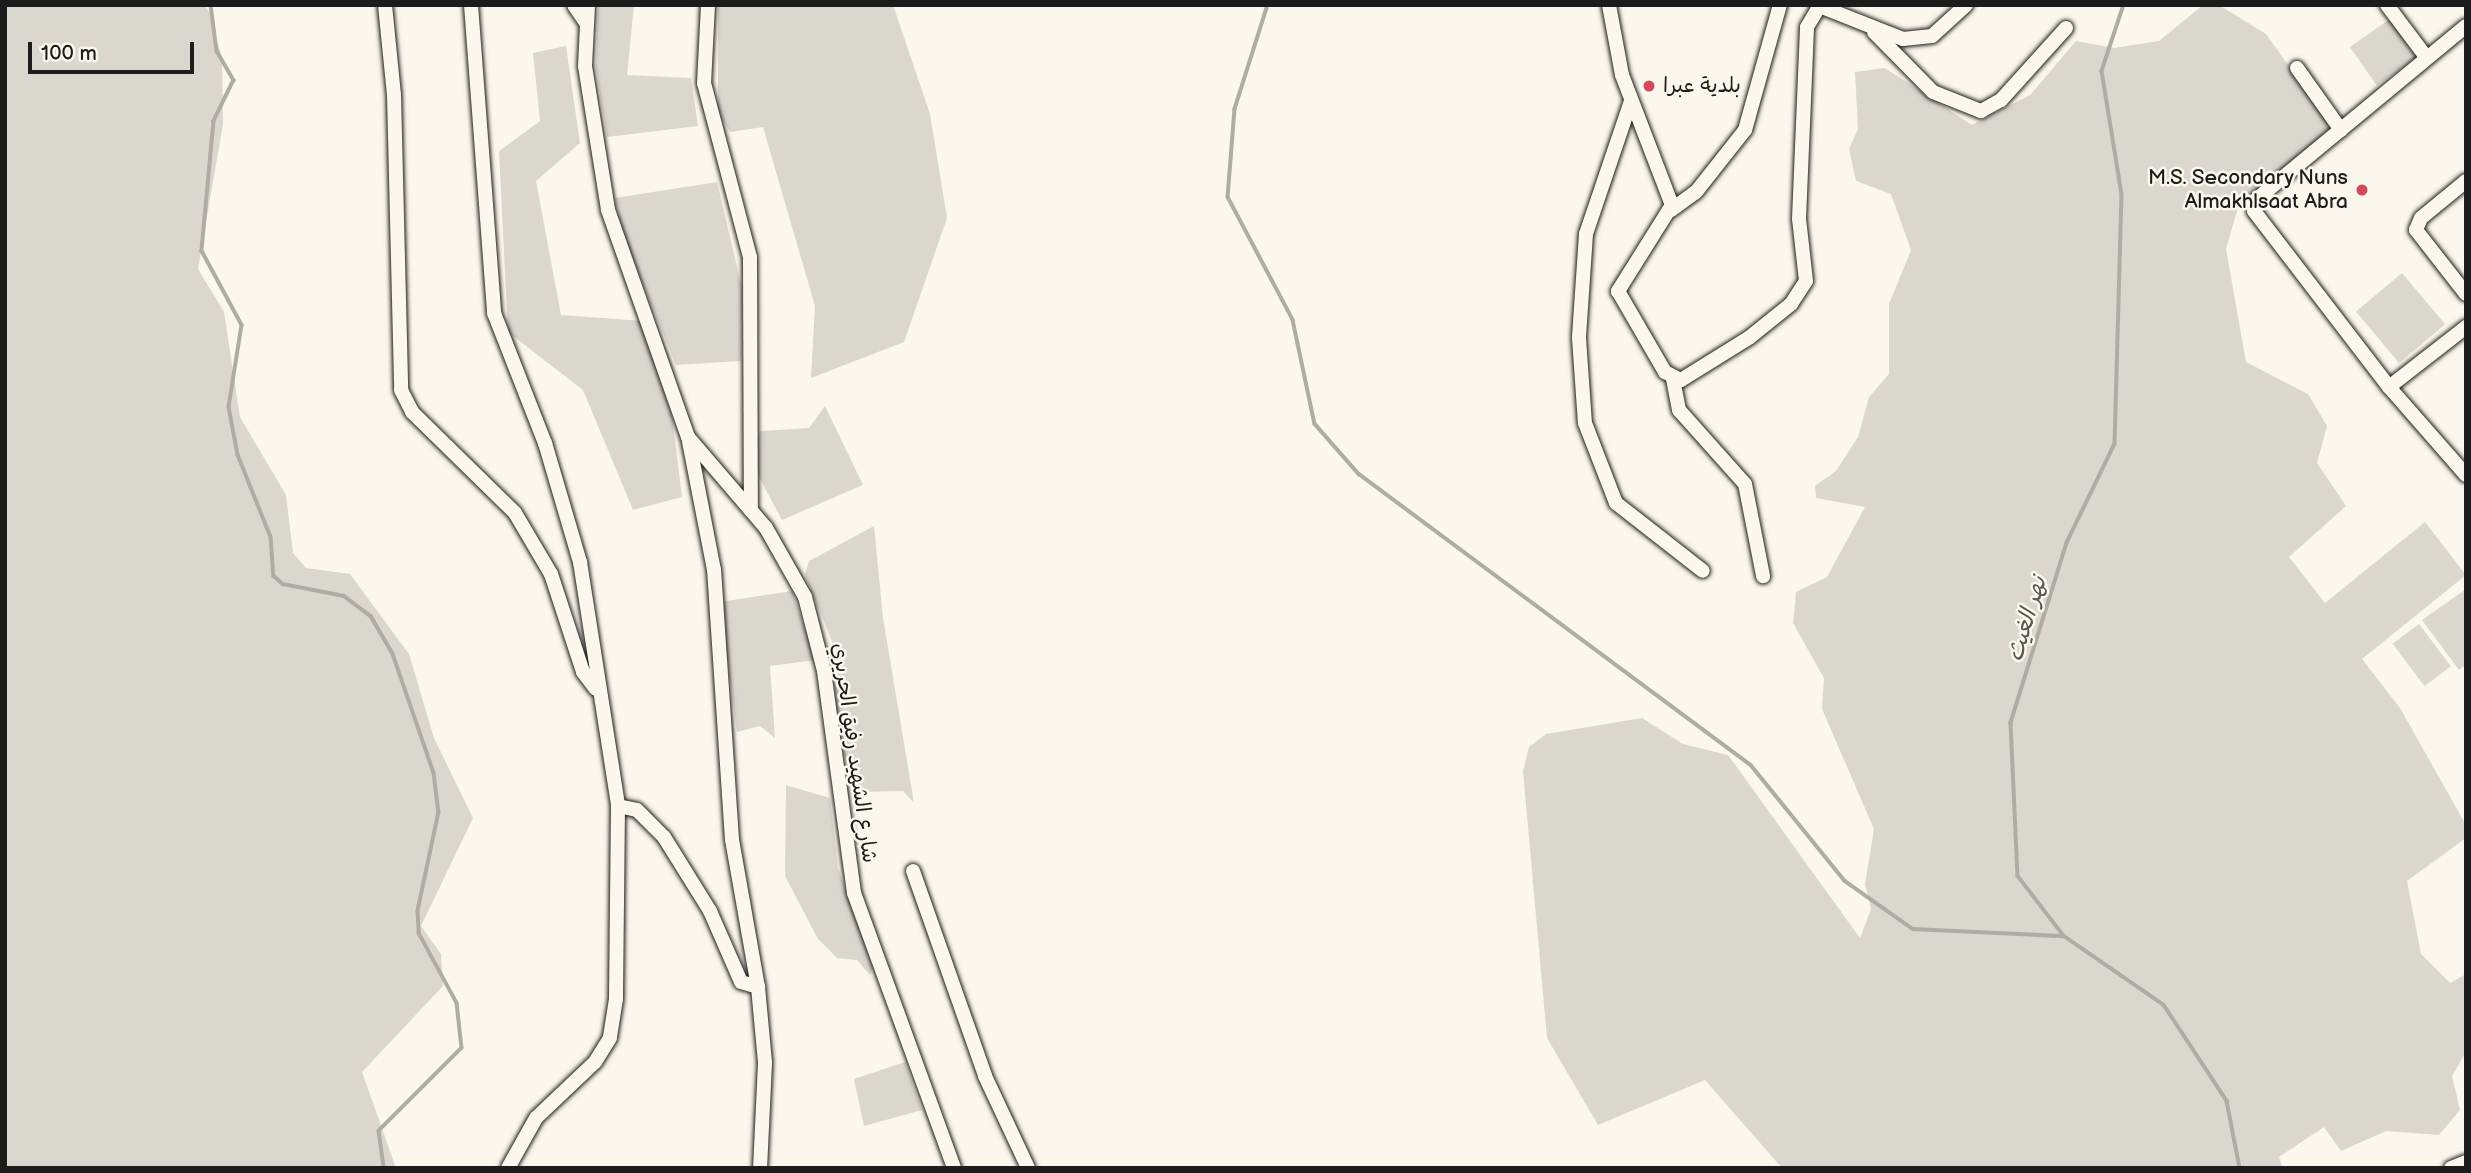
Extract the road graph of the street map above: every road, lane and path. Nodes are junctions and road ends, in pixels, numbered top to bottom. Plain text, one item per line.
1 (385, 5) edge
2 (471, 5) edge
3 (574, 5) edge
4 (588, 5) edge
5 (708, 5) edge
6 (1609, 5) edge
7 (1780, 5) edge
8 (1966, 5) edge
9 (2387, 5) edge
10 (1818, 6) edge
11 (587, 24) junction
12 (2466, 26) edge
13 (2066, 28) dead end
14 (1874, 32) junction
15 (2427, 58) junction
16 (2297, 68) dead end
17 (1631, 101) junction
18 (2341, 130) junction
19 (2466, 181) edge
20 (1671, 210) junction
21 (2466, 294) edge
22 (2466, 327) edge
23 (1673, 379) junction
24 (2389, 387) junction
25 (688, 437) junction
26 (2466, 475) edge
27 (751, 510) junction
28 (1703, 571) dead end
29 (1763, 576) dead end
30 (596, 689) junction
31 (618, 806) junction
32 (913, 871) dead end
33 (758, 986) junction
34 (2466, 1162) edge
35 (508, 1168) edge
36 (760, 1168) edge
37 (954, 1168) edge
38 (1028, 1168) edge
39 (2451, 1168) edge

1 - 30 street
2 - 30 street
3 - 11 street
4 - 11 street, شارع الشهيد رفيق الحريري
5 - 27 street
6 - 17 street
7 - 20 street
8 - 14 street
9 - 15 street
10 - 14 street
10 - 23 street
11 - 25 street, شارع الشهيد رفيق الحريري
12 - 15 street
13 - 14 street
15 - 18 street
16 - 18 street
17 - 20 street
17 - 28 street
18 - 24 street
19 - 21 street
20 - 23 street
22 - 24 street
23 - 29 street
24 - 26 street
25 - 27 street, شارع الشهيد رفيق الحريري
25 - 33 street
27 - 37 street, شارع الشهيد رفيق الحريري
30 - 31 street
31 - 33 street
31 - 35 street
32 - 38 street
33 - 36 street
34 - 39 street

